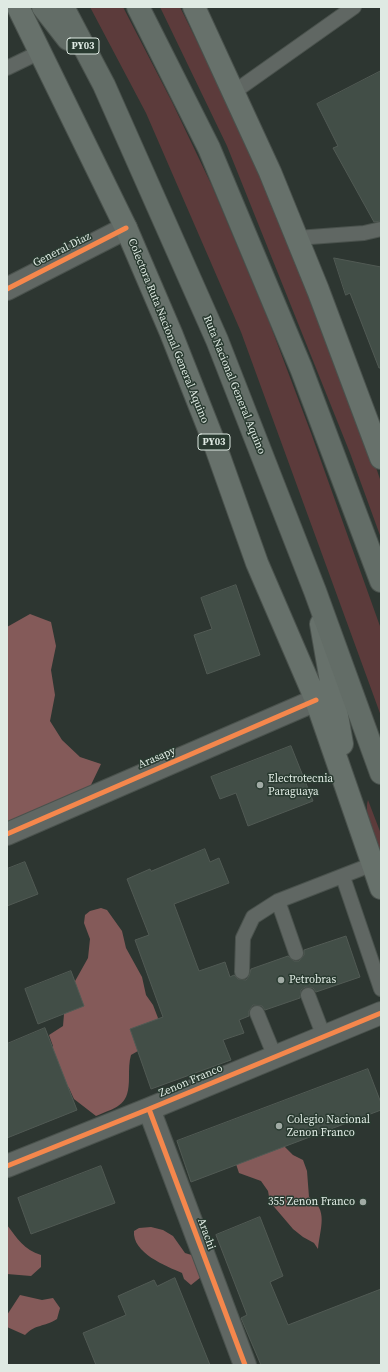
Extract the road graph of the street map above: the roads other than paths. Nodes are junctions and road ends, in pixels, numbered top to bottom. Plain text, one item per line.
1 (18, 7) edge
2 (43, 7) edge
3 (63, 7) edge
4 (138, 7) edge
5 (194, 7) edge
6 (354, 7) edge
7 (40, 52) junction
8 (7, 68) edge
9 (104, 85) junction
10 (234, 92) junction
11 (126, 228) junction
12 (381, 228) edge
13 (297, 238) junction
14 (7, 289) edge
15 (381, 458) edge
16 (381, 581) edge
17 (315, 591) junction
18 (316, 700) junction
19 (381, 773) edge
20 (354, 809) junction
21 (7, 834) edge
22 (373, 864) junction
23 (343, 876) junction
24 (381, 888) edge
25 (278, 901) junction
26 (296, 953) dead end
27 (242, 972) dead end
28 (381, 989) edge
29 (308, 995) dead end
30 (257, 1013) dead end
31 (381, 1013) edge
32 (324, 1037) junction
33 (275, 1057) junction
34 (149, 1110) junction
35 (7, 1166) edge
36 (244, 1365) edge

1 - 7 main road, Colectora Ruta Nacional General Aquino / PY03
2 - 9 highway
3 - 9 highway, Ruta Nacional General Aquino / PY03
4 - 16 highway
5 - 10 main road
6 - 10 lane
7 - 8 lane
7 - 11 main road, Colectora Ruta Nacional General Aquino / PY03
9 - 17 highway, Ruta Nacional General Aquino / PY03
10 - 13 main road
11 - 14 street, General Diaz
11 - 18 main road, Colectora Ruta Nacional General Aquino / PY03
12 - 13 lane
13 - 15 main road
17 - 19 highway, Ruta Nacional General Aquino / PY03
17 - 20 main road
18 - 20 main road, Colectora Ruta Nacional General Aquino / PY03
18 - 21 street, Arasapy
20 - 22 main road, Colectora Ruta Nacional General Aquino / PY03
22 - 23 lane
22 - 24 main road, Colectora Ruta Nacional General Aquino / PY03
23 - 25 lane
23 - 28 lane
25 - 26 lane
25 - 27 lane
29 - 32 lane
30 - 33 lane
31 - 32 street, Zenon Franco
32 - 33 street, Zenon Franco
33 - 34 street, Zenon Franco
34 - 35 street, Zenon Franco
34 - 36 street, Arachi

